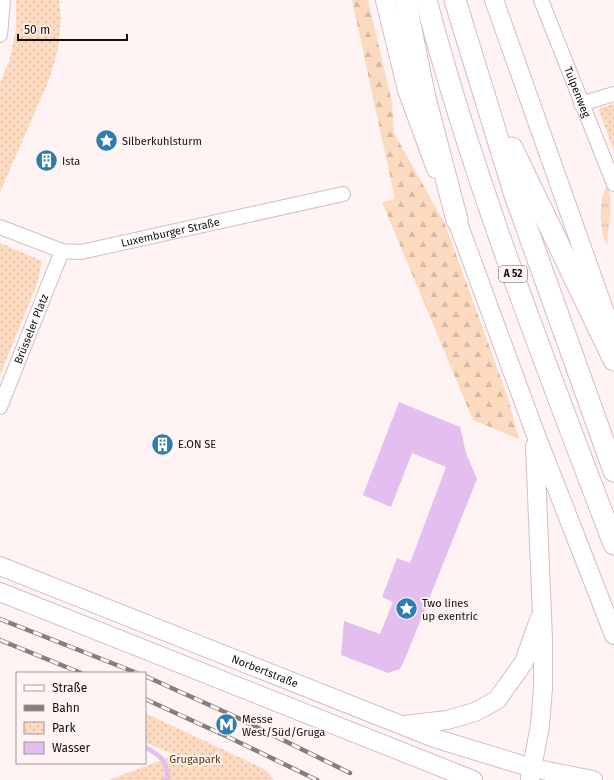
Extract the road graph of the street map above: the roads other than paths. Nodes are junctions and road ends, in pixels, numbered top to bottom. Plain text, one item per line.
1 (2, 0) edge
2 (384, 0) edge
3 (405, 0) edge
4 (426, 0) edge
5 (455, 0) edge
6 (494, 0) edge
7 (541, 0) edge
8 (0, 35) edge
9 (466, 41) junction
10 (614, 94) edge
11 (581, 104) junction
12 (614, 184) edge
13 (343, 194) dead end
14 (457, 220) junction
15 (0, 227) edge
16 (62, 251) junction
17 (614, 338) edge
18 (614, 360) edge
19 (0, 407) edge
20 (534, 430) junction
21 (614, 471) edge
22 (614, 544) edge
23 (0, 566) edge
24 (0, 592) edge
25 (542, 611) junction
26 (614, 634) edge
27 (402, 725) junction
28 (531, 774) edge
29 (473, 780) edge
30 (593, 780) edge

1 - 8 street
2 - 14 main road
3 - 14 highway
4 - 22 highway, A 52
5 - 9 highway, A 52
6 - 17 main road
7 - 11 street, Tulpenweg
9 - 18 highway
9 - 21 highway, A 52
10 - 11 street
11 - 12 street, Tulpenweg
13 - 16 street, Luxemburger Straße
14 - 20 main road
15 - 16 street, Luxemburger Straße
16 - 19 street, Brüsseler Platz
20 - 25 main road
20 - 26 main road
23 - 27 main road, Norbertstraße
24 - 29 main road
25 - 27 main road
25 - 28 main road
27 - 28 main road, Norbertstraße
28 - 30 main road, Norbertstraße

